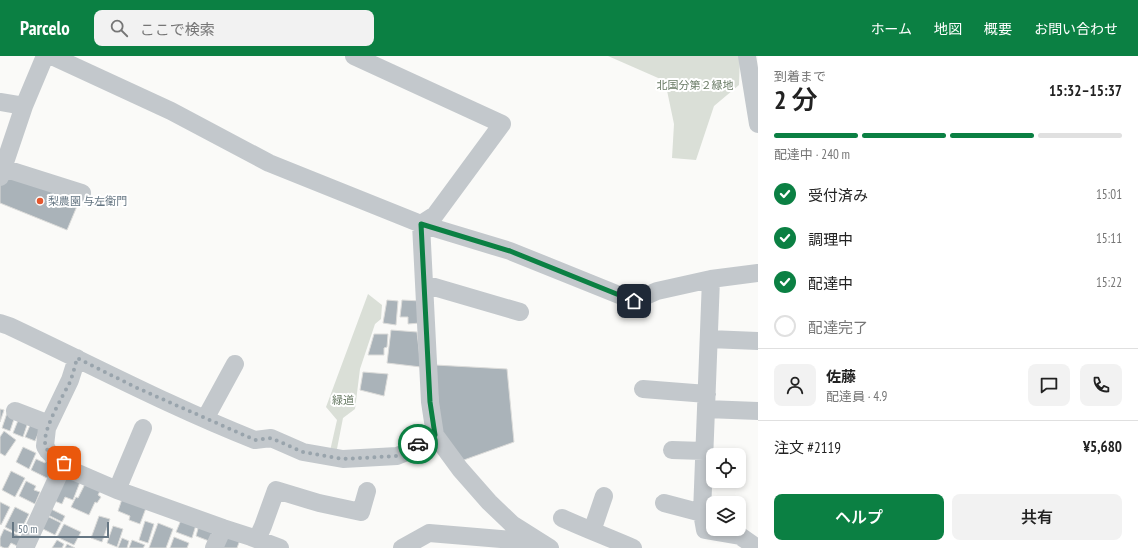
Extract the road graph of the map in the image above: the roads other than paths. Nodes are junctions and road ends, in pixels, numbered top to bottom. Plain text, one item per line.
1 (45, 56) edge
2 (52, 56) edge
3 (354, 56) edge
4 (747, 56) edge
5 (0, 102) edge
6 (24, 106) junction
7 (758, 124) edge
8 (1, 173) edge
9 (82, 194) dead end
10 (421, 224) junction
11 (758, 273) edge
12 (711, 279) junction
13 (424, 284) junction
14 (520, 312) dead end
15 (0, 323) edge
16 (708, 339) junction
17 (758, 341) edge
18 (77, 358) junction
19 (235, 364) dead end
20 (642, 389) dead end
21 (706, 402) junction
22 (15, 411) dead end
23 (758, 411) edge
24 (205, 419) junction
25 (49, 424) junction
26 (143, 428) dead end
27 (435, 435) junction
28 (672, 450) dead end
29 (704, 451) junction
30 (64, 463) junction
31 (117, 490) junction
32 (367, 491) dead end
33 (604, 496) dead end
34 (664, 503) dead end
35 (702, 513) junction
36 (562, 518) dead end
37 (223, 528) junction
38 (596, 538) edge
39 (257, 539) junction
40 (488, 543) edge
41 (545, 545) edge
42 (25, 548) edge
43 (214, 548) edge
44 (280, 548) edge
45 (402, 548) edge
46 (633, 548) edge
47 (758, 548) edge

1 - 6 street
2 - 10 street
3 - 10 street
4 - 7 street
5 - 6 street
6 - 8 street
8 - 9 street
10 - 12 street
10 - 13 street
11 - 12 street
12 - 16 street
13 - 14 street
13 - 27 street
15 - 18 street
16 - 17 street
16 - 21 street
18 - 24 street
18 - 25 street
19 - 24 street
20 - 21 street
21 - 23 street
21 - 29 street
22 - 25 street
24 - 27 street
25 - 30 street
26 - 31 street
27 - 41 street
28 - 29 street
29 - 35 street
30 - 31 street
30 - 42 street
31 - 37 street
32 - 39 street
33 - 38 street
34 - 35 street
35 - 47 street
36 - 38 street
37 - 39 street
37 - 43 street
38 - 46 street
39 - 44 street
40 - 41 street
40 - 45 street

